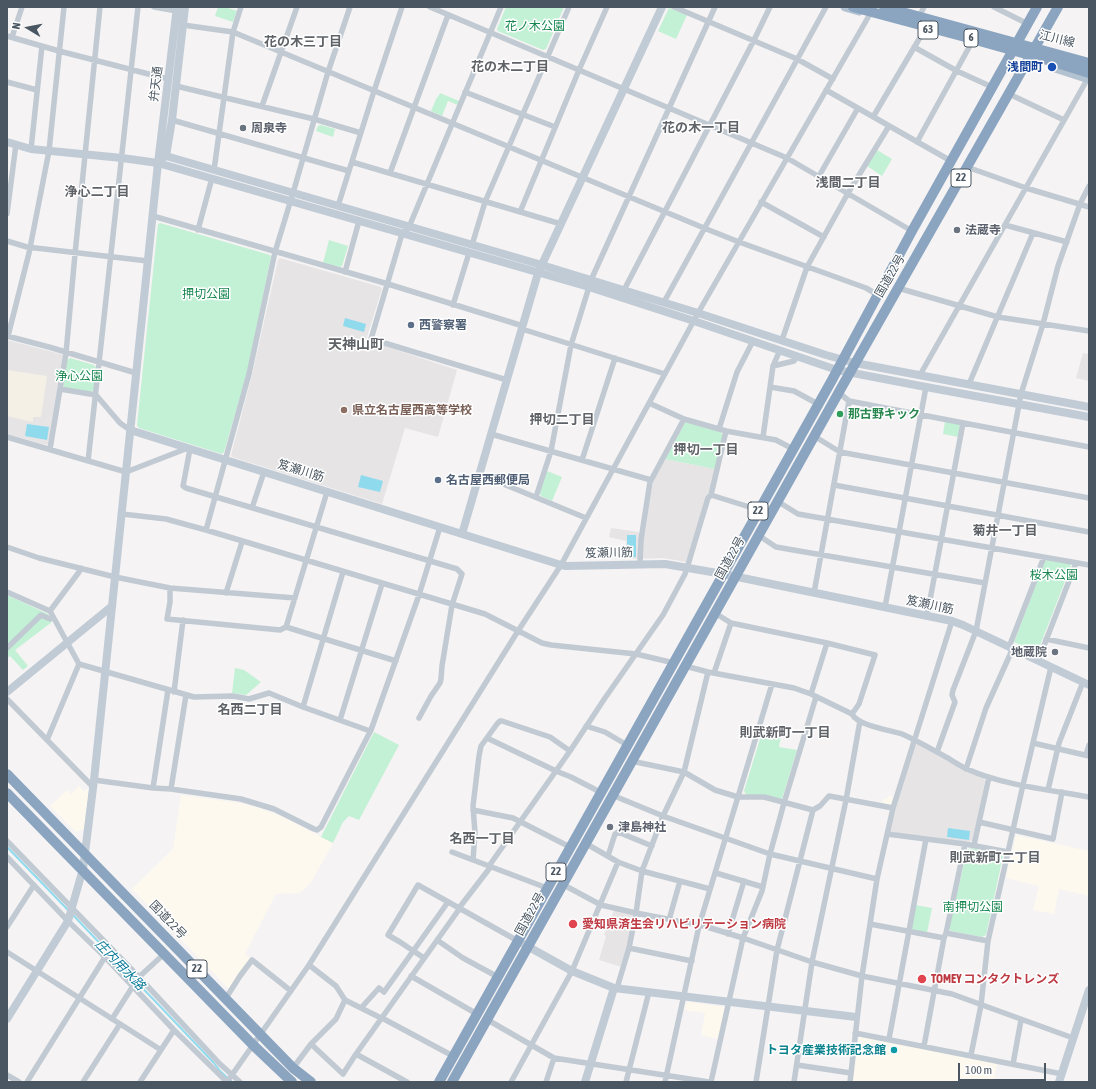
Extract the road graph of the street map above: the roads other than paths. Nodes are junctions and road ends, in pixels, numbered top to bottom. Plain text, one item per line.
1 (22, 7) edge
2 (63, 7) edge
3 (100, 7) edge
4 (138, 7) edge
5 (154, 7) edge
6 (185, 7) edge
7 (241, 7) edge
8 (297, 7) edge
9 (350, 7) edge
10 (402, 7) edge
11 (430, 7) edge
12 (501, 7) edge
13 (569, 7) edge
14 (607, 7) edge
15 (662, 7) edge
16 (674, 7) edge
17 (715, 7) edge
18 (770, 7) edge
19 (826, 7) edge
20 (845, 7) edge
21 (853, 7) edge
22 (884, 7) edge
23 (892, 7) edge
24 (994, 7) edge
25 (1037, 7) edge
26 (1058, 7) edge
27 (177, 9) edge
28 (873, 10) edge
29 (922, 11) edge
30 (448, 15) junction
31 (709, 22) junction
32 (1028, 24) junction
33 (183, 25) junction
34 (925, 29) junction
35 (233, 32) junction
36 (490, 33) junction
37 (9, 37) edge
38 (754, 40) junction
39 (972, 42) junction
40 (1018, 42) junction
41 (42, 46) junction
42 (1036, 46) junction
43 (914, 47) junction
44 (59, 51) junction
45 (281, 52) junction
46 (1011, 53) junction
47 (1046, 56) junction
48 (547, 57) junction
49 (797, 58) junction
50 (1029, 59) junction
51 (1089, 59) edge
52 (95, 60) junction
53 (1089, 64) edge
54 (131, 70) junction
55 (579, 70) junction
56 (957, 71) junction
57 (328, 72) junction
58 (1089, 75) edge
59 (833, 79) junction
60 (168, 80) junction
61 (7, 82) edge
62 (176, 86) junction
63 (992, 88) junction
64 (624, 89) junction
65 (37, 90) junction
66 (826, 90) junction
67 (374, 91) junction
68 (466, 92) junction
69 (1009, 94) junction
70 (224, 97) junction
71 (262, 106) junction
72 (414, 107) junction
73 (669, 108) junction
74 (858, 108) junction
75 (523, 114) junction
76 (873, 117) junction
77 (172, 120) junction
78 (314, 120) junction
79 (1064, 120) junction
80 (452, 123) junction
81 (709, 125) junction
82 (889, 126) junction
83 (555, 127) junction
84 (219, 133) junction
85 (361, 133) junction
86 (7, 142) edge
87 (917, 142) junction
88 (751, 143) junction
89 (16, 144) junction
90 (509, 147) junction
91 (31, 149) junction
92 (49, 151) junction
93 (85, 154) junction
94 (166, 156) junction
95 (122, 158) junction
96 (303, 158) junction
97 (787, 158) junction
98 (541, 160) junction
99 (951, 161) junction
100 (352, 162) junction
101 (158, 163) junction
102 (967, 167) junction
103 (349, 171) junction
104 (390, 173) junction
105 (213, 174) junction
106 (819, 176) junction
107 (582, 178) junction
108 (427, 184) junction
109 (1089, 186) edge
110 (1026, 188) junction
111 (848, 193) junction
112 (291, 197) junction
113 (629, 197) junction
114 (485, 202) junction
115 (761, 202) junction
116 (1080, 204) junction
117 (338, 206) junction
118 (1089, 207) edge
119 (520, 212) junction
120 (664, 212) junction
121 (7, 214) edge
122 (153, 216) junction
123 (360, 221) junction
124 (561, 224) junction
125 (1005, 225) junction
126 (409, 227) junction
127 (704, 228) junction
128 (198, 230) junction
129 (912, 231) junction
130 (1034, 233) junction
131 (402, 234) junction
132 (824, 237) junction
133 (7, 241) edge
134 (739, 242) junction
135 (1067, 242) junction
136 (31, 248) junction
137 (471, 249) junction
138 (275, 252) junction
139 (75, 254) junction
140 (111, 257) junction
141 (148, 261) junction
142 (807, 267) junction
143 (540, 269) junction
144 (345, 272) junction
145 (388, 284) junction
146 (590, 284) junction
147 (898, 288) junction
148 (624, 290) junction
149 (878, 295) junction
150 (664, 302) junction
151 (453, 304) junction
152 (959, 306) junction
153 (698, 313) junction
154 (998, 317) junction
155 (694, 321) junction
156 (1044, 324) junction
157 (522, 327) junction
158 (1089, 331) edge
159 (7, 336) edge
160 (782, 340) junction
161 (754, 341) junction
162 (572, 344) junction
163 (780, 350) junction
164 (66, 353) junction
165 (797, 356) junction
166 (615, 358) junction
167 (842, 360) junction
168 (100, 363) junction
169 (855, 363) junction
170 (773, 366) junction
171 (837, 370) junction
172 (136, 373) junction
173 (849, 373) junction
174 (665, 374) junction
175 (920, 375) junction
176 (507, 380) junction
177 (969, 384) junction
178 (770, 387) junction
179 (926, 387) junction
180 (60, 389) junction
181 (838, 392) junction
182 (1021, 394) junction
183 (96, 395) junction
184 (850, 401) junction
185 (649, 403) junction
186 (818, 404) junction
187 (1019, 404) junction
188 (1089, 406) edge
189 (921, 415) junction
190 (1089, 417) edge
191 (684, 419) junction
192 (963, 423) junction
193 (719, 429) junction
194 (130, 430) junction
195 (726, 431) junction
196 (1013, 433) junction
197 (491, 434) junction
198 (814, 436) junction
199 (7, 437) edge
200 (763, 437) junction
201 (172, 443) junction
202 (1089, 447) edge
203 (50, 449) junction
204 (189, 449) junction
205 (793, 449) junction
206 (551, 451) junction
207 (840, 452) junction
208 (168, 456) junction
209 (225, 460) junction
210 (582, 460) junction
211 (88, 461) junction
212 (911, 465) junction
213 (614, 469) junction
214 (126, 472) junction
215 (264, 472) junction
216 (953, 473) junction
217 (479, 474) junction
218 (651, 480) junction
219 (1004, 483) junction
220 (834, 485) junction
221 (327, 492) junction
222 (711, 495) junction
223 (215, 496) junction
224 (536, 498) junction
225 (905, 498) junction
226 (1089, 498) edge
227 (777, 502) junction
228 (947, 506) junction
229 (252, 508) junction
230 (759, 510) junction
231 (122, 514) junction
232 (998, 515) junction
233 (586, 518) junction
234 (828, 519) junction
235 (316, 526) junction
236 (440, 527) junction
237 (206, 530) junction
238 (899, 531) junction
239 (1089, 532) edge
240 (462, 534) junction
241 (758, 535) junction
242 (941, 539) junction
243 (242, 542) junction
244 (7, 547) edge
245 (992, 548) junction
246 (821, 555) junction
247 (1044, 557) junction
248 (306, 561) junction
249 (429, 561) junction
250 (1076, 563) junction
251 (640, 564) junction
252 (561, 565) junction
253 (1089, 565) edge
254 (893, 567) junction
255 (81, 568) junction
256 (687, 568) junction
257 (343, 572) junction
258 (723, 574) junction
259 (935, 574) junction
260 (115, 576) junction
261 (735, 576) junction
262 (985, 583) junction
263 (382, 584) junction
264 (170, 588) junction
265 (7, 592) edge
266 (226, 593) junction
267 (814, 593) junction
268 (419, 595) junction
269 (295, 598) junction
270 (452, 605) junction
271 (112, 606) junction
272 (885, 607) junction
273 (50, 611) junction
274 (715, 613) junction
275 (927, 616) junction
276 (53, 618) junction
277 (183, 620) junction
278 (952, 621) junction
279 (731, 623) junction
280 (286, 627) junction
281 (518, 631) junction
282 (976, 631) junction
283 (323, 639) junction
284 (1046, 639) junction
285 (66, 643) junction
286 (827, 643) junction
287 (7, 648) edge
288 (1011, 648) junction
289 (1089, 648) edge
290 (361, 650) junction
291 (636, 654) junction
292 (396, 661) junction
293 (1038, 661) junction
294 (674, 663) junction
295 (79, 664) junction
296 (685, 666) junction
297 (1052, 667) junction
298 (106, 672) junction
299 (711, 672) junction
300 (1086, 683) edge
301 (772, 684) junction
302 (171, 691) junction
303 (7, 692) edge
304 (186, 695) junction
305 (814, 696) junction
306 (7, 700) edge
307 (303, 707) junction
308 (852, 714) junction
309 (418, 718) dead end
310 (340, 720) junction
311 (860, 721) junction
312 (586, 726) junction
313 (370, 731) junction
314 (487, 738) junction
315 (47, 740) junction
316 (915, 740) junction
317 (1033, 743) junction
318 (627, 745) junction
319 (1089, 745) edge
320 (1058, 748) junction
321 (570, 750) junction
322 (937, 752) junction
323 (1088, 756) edge
324 (631, 761) junction
325 (966, 769) junction
326 (556, 771) junction
327 (684, 772) junction
328 (7, 774) edge
329 (989, 777) junction
330 (94, 784) junction
331 (1023, 785) junction
332 (153, 788) junction
333 (171, 789) junction
334 (1048, 790) junction
335 (1062, 792) junction
336 (7, 793) edge
337 (600, 793) junction
338 (612, 795) junction
339 (738, 797) junction
340 (1089, 797) edge
341 (846, 800) junction
342 (784, 803) junction
343 (893, 808) junction
344 (473, 810) junction
345 (813, 810) junction
346 (663, 816) junction
347 (521, 821) junction
348 (980, 822) junction
349 (1013, 830) junction
350 (887, 834) junction
351 (726, 839) junction
352 (926, 839) junction
353 (7, 841) edge
354 (585, 843) junction
355 (965, 844) junction
356 (974, 845) junction
357 (652, 846) junction
358 (570, 847) junction
359 (452, 852) dead end
360 (1008, 852) junction
361 (85, 854) junction
362 (770, 854) junction
363 (608, 856) junction
364 (7, 857) edge
365 (474, 860) junction
366 (801, 861) junction
367 (618, 862) junction
368 (490, 866) junction
369 (832, 868) junction
370 (83, 870) junction
371 (642, 871) junction
372 (716, 873) junction
373 (877, 879) junction
374 (680, 881) junction
375 (744, 881) junction
376 (562, 884) junction
377 (34, 885) junction
378 (763, 887) junction
379 (548, 888) junction
380 (710, 889) junction
381 (448, 902) junction
382 (600, 905) junction
383 (459, 908) junction
384 (72, 909) junction
385 (636, 913) junction
386 (68, 920) junction
387 (670, 920) junction
388 (870, 924) junction
389 (699, 926) junction
390 (7, 927) edge
391 (909, 931) junction
392 (728, 934) junction
393 (945, 936) junction
394 (743, 938) junction
395 (437, 940) junction
396 (518, 941) junction
397 (988, 941) junction
398 (527, 946) junction
399 (629, 948) junction
400 (413, 950) junction
401 (777, 950) junction
402 (7, 952) edge
403 (164, 954) junction
404 (105, 957) junction
405 (424, 958) junction
406 (692, 961) junction
407 (812, 962) junction
408 (309, 965) junction
409 (37, 971) junction
410 (572, 971) junction
411 (411, 976) junction
412 (862, 976) junction
413 (139, 977) junction
414 (498, 977) junction
415 (899, 983) junction
416 (133, 986) junction
417 (615, 988) junction
418 (291, 990) junction
419 (934, 990) junction
420 (1089, 990) edge
421 (649, 992) junction
422 (684, 997) junction
423 (79, 998) junction
424 (226, 998) junction
425 (345, 1000) junction
426 (728, 1002) junction
427 (981, 1004) junction
428 (768, 1006) junction
429 (361, 1008) junction
430 (805, 1011) junction
431 (477, 1014) junction
432 (856, 1017) junction
433 (381, 1018) junction
434 (7, 1019) edge
435 (112, 1019) junction
436 (486, 1019) junction
437 (1022, 1020) junction
438 (120, 1024) junction
439 (174, 1030) junction
440 (260, 1033) junction
441 (855, 1033) junction
442 (1073, 1038) junction
443 (889, 1039) junction
444 (311, 1044) junction
445 (253, 1045) junction
446 (532, 1045) junction
447 (924, 1046) junction
448 (161, 1050) junction
449 (356, 1054) junction
450 (970, 1055) junction
451 (454, 1056) junction
452 (554, 1058) junction
453 (591, 1063) junction
454 (1014, 1064) junction
455 (797, 1065) junction
456 (293, 1068) junction
457 (630, 1069) junction
458 (852, 1073) junction
459 (1062, 1074) junction
460 (7, 1075) edge
461 (232, 1075) junction
462 (667, 1075) junction
463 (19, 1082) edge
464 (27, 1082) edge
465 (83, 1082) edge
466 (140, 1082) edge
467 (227, 1082) edge
468 (240, 1082) edge
469 (292, 1082) edge
470 (312, 1082) edge
471 (407, 1082) edge
472 (439, 1082) edge
473 (452, 1082) edge
474 (511, 1082) edge
475 (546, 1082) edge
476 (585, 1082) edge
477 (626, 1082) edge
478 (666, 1082) edge
479 (710, 1082) edge
480 (756, 1082) edge
481 (794, 1082) edge
482 (850, 1082) edge
483 (1059, 1082) edge

1 - 37 street
2 - 44 street
3 - 52 street
4 - 54 street
5 - 27 street
6 - 33 street
7 - 35 street
8 - 45 street
9 - 57 street
10 - 67 street
11 - 30 street
12 - 36 street
13 - 48 street
14 - 55 street
15 - 64 street
16 - 31 street
17 - 31 street
18 - 38 street
19 - 49 street
20 - 28 main road, 63
21 - 47 highway, 6
22 - 47 highway, 6
23 - 29 main road, 63
24 - 32 street
25 - 32 highway, 国道22号 / 22
26 - 42 highway, 国道22号 / 22
27 - 33 street
27 - 60 street, 弁天通
28 - 34 main road, 63
28 - 59 street
29 - 40 main road, 63
30 - 36 street
30 - 72 street
31 - 38 street
31 - 73 street
32 - 40 highway, 国道22号 / 22
33 - 35 street
33 - 62 street
34 - 39 main road, 63
34 - 43 street
35 - 45 street
35 - 70 street
36 - 48 street
36 - 68 street
37 - 41 street
38 - 49 street
38 - 81 street
39 - 46 main road, 63
39 - 56 street
40 - 42 main road, 江川線
40 - 46 highway, 国道22号 / 22
41 - 44 street
41 - 65 street
42 - 50 highway, 国道22号 / 22
42 - 51 main road, 江川線
43 - 56 street
43 - 76 street
44 - 52 street
44 - 92 street
45 - 57 street
45 - 71 street
46 - 50 main road
46 - 63 highway, 国道22号 / 22
47 - 53 highway
47 - 58 highway, 6
48 - 55 street
48 - 75 street
49 - 59 street
49 - 88 street
50 - 58 main road
50 - 69 highway, 国道22号 / 22
52 - 54 street
52 - 93 street
54 - 60 street
54 - 95 street
55 - 64 street
55 - 83 street
56 - 63 street
56 - 87 street
57 - 67 street
57 - 78 street
58 - 79 street
59 - 66 street
60 - 101 street, 弁天通
61 - 65 street
62 - 70 street
62 - 77 street
63 - 99 highway, 国道22号 / 22
64 - 73 street
64 - 107 street
65 - 91 street
66 - 74 street
66 - 97 street
67 - 72 street
67 - 85 street
68 - 75 street
68 - 80 street
69 - 79 street
69 - 102 highway, 国道22号 / 22
70 - 71 street
70 - 84 street
71 - 78 street
72 - 80 street
72 - 104 street
73 - 81 street
73 - 113 street
74 - 76 street
74 - 106 street
75 - 83 street
75 - 90 street
76 - 82 street
77 - 84 street
77 - 94 street
78 - 85 street
78 - 96 street
79 - 110 street
80 - 90 street
80 - 108 street
81 - 88 street
81 - 120 street
82 - 87 street
82 - 111 street
83 - 98 street
84 - 96 street
84 - 105 street
85 - 100 street
86 - 89 street
87 - 99 street
88 - 97 street
88 - 127 street
89 - 91 street
89 - 121 street
90 - 98 street
90 - 114 street
91 - 92 street
92 - 93 street
92 - 136 street
93 - 95 street
93 - 139 street
94 - 101 street
94 - 105 street
95 - 101 street
95 - 140 street
96 - 103 street
96 - 112 street
97 - 106 street
97 - 115 street
98 - 107 street
98 - 119 street
99 - 129 highway, 国道22号 / 22
100 - 103 street
100 - 104 street
101 - 105 street
101 - 122 street, 弁天通
102 - 110 street
102 - 147 highway, 国道22号 / 22
103 - 117 street
104 - 108 street
105 - 112 street
105 - 128 street
106 - 111 street
107 - 113 street
107 - 124 street
108 - 114 street
108 - 126 street
109 - 116 street
110 - 116 street
110 - 125 street
111 - 129 street
111 - 132 street
112 - 117 street
112 - 123 street
112 - 138 street
113 - 120 street
113 - 146 street
114 - 119 street
114 - 137 street
115 - 132 street
115 - 134 street
116 - 118 street
116 - 135 street
117 - 126 street
119 - 124 street
120 - 127 street
120 - 148 street
122 - 128 street
122 - 141 street, 弁天通
123 - 131 street
123 - 144 street
124 - 143 street
125 - 130 street
125 - 152 street
126 - 131 street
126 - 137 street
127 - 134 street
127 - 150 street
128 - 138 street
129 - 149 highway, 国道22号 / 22
130 - 135 street
130 - 154 street
131 - 137 street
131 - 145 street
132 - 142 street
133 - 136 street
134 - 142 street
134 - 153 street
135 - 156 street
136 - 139 street
136 - 159 street
137 - 143 street
137 - 151 street
138 - 144 street
138 - 209 street
139 - 140 street
139 - 164 street
140 - 141 street
140 - 168 street
141 - 172 street, 弁天通
142 - 149 street
142 - 160 street
143 - 146 street
143 - 157 street
144 - 145 street
145 - 151 street
145 - 176 street
146 - 148 street
146 - 155 street
146 - 162 street
147 - 152 street
147 - 169 highway, 国道22号 / 22
148 - 150 street
149 - 167 highway, 国道22号 / 22
150 - 153 street
151 - 157 street
152 - 154 street
152 - 175 street
153 - 155 street
153 - 160 street
154 - 156 street
154 - 177 street
155 - 161 street
155 - 174 street
156 - 158 street
156 - 182 street
157 - 162 street
157 - 176 street
159 - 164 street
160 - 167 street
161 - 163 street
161 - 193 street
162 - 166 street
162 - 206 street
163 - 165 street
163 - 170 street
164 - 168 street
164 - 180 street
165 - 170 street
165 - 171 street
166 - 174 street
166 - 210 street
167 - 169 street
167 - 171 highway, 国道22号 / 22
168 - 172 street
168 - 183 street
169 - 173 highway, 国道22号 / 22
169 - 175 street
170 - 178 street
171 - 173 street
171 - 186 highway, 国道22号 / 22
172 - 194 street, 弁天通
173 - 179 street
173 - 181 highway, 国道22号 / 22
174 - 185 street
175 - 177 street
176 - 197 street
177 - 182 street
178 - 186 street
178 - 200 street
179 - 187 street
179 - 189 street
180 - 183 street
180 - 203 street
181 - 184 street
181 - 198 highway, 国道22号 / 22
182 - 187 street
182 - 188 street
183 - 194 street
183 - 211 street
184 - 189 street
184 - 207 street
185 - 191 street
185 - 213 street
186 - 205 highway, 国道22号 / 22
187 - 190 street
187 - 196 street
189 - 192 street
189 - 212 street
191 - 193 street
191 - 218 street
192 - 196 street
192 - 216 street
193 - 195 street
194 - 201 street, 笈瀬川筋
194 - 214 street, 弁天通
195 - 200 street
195 - 222 street
196 - 202 street
196 - 219 street
197 - 206 street
197 - 217 street
198 - 207 street
198 - 227 highway, 国道22号 / 22
199 - 203 street
200 - 205 street
201 - 204 street, 笈瀬川筋
201 - 208 street
203 - 211 street
204 - 208 street
204 - 209 street, 笈瀬川筋
204 - 223 street
205 - 230 highway, 国道22号 / 22
206 - 210 street
206 - 224 street
207 - 212 street
207 - 220 street
208 - 214 street
209 - 215 street, 笈瀬川筋
209 - 223 street
210 - 213 street
211 - 214 street
212 - 216 street
212 - 225 street
213 - 218 street
213 - 233 street
214 - 231 street, 弁天通
215 - 221 street, 笈瀬川筋
215 - 229 street
216 - 219 street
216 - 228 street
217 - 224 street
217 - 240 street
218 - 251 street
219 - 226 street
219 - 232 street
220 - 225 street
220 - 234 street
221 - 235 street
221 - 236 street, 笈瀬川筋
222 - 230 street
222 - 256 street
223 - 229 street
223 - 237 street
224 - 233 street
225 - 228 street
225 - 238 street
227 - 234 street
227 - 241 highway, 国道22号 / 22
228 - 232 street
228 - 242 street
229 - 235 street
230 - 258 highway, 国道22号 / 22
231 - 237 street
231 - 260 street, 弁天通
232 - 239 street
232 - 245 street
233 - 252 street
234 - 238 street
234 - 246 street
235 - 248 street
235 - 249 street
236 - 240 street, 笈瀬川筋
236 - 249 street
237 - 243 street
238 - 242 street
238 - 254 street
240 - 252 street, 笈瀬川筋
241 - 246 street
241 - 261 highway, 国道22号 / 22
242 - 245 street
242 - 259 street
243 - 248 street
243 - 266 street
244 - 255 street
245 - 247 street
245 - 262 street
246 - 254 street
246 - 267 street
247 - 250 street
247 - 288 street
248 - 257 street
248 - 269 street
249 - 268 street
249 - 270 street
250 - 253 street
250 - 284 street
251 - 252 street, 笈瀬川筋
251 - 256 street, 笈瀬川筋
252 - 281 street
254 - 259 street
254 - 272 street
255 - 260 street
255 - 273 street
256 - 258 street, 笈瀬川筋
256 - 291 street
257 - 263 street
257 - 283 street
258 - 261 street, 笈瀬川筋
258 - 294 highway, 国道22号 / 22
259 - 262 street
259 - 275 street
260 - 264 street
260 - 271 street, 弁天通
261 - 267 street, 笈瀬川筋
261 - 274 highway, 国道22号 / 22
262 - 282 street
263 - 268 street
263 - 290 street
264 - 266 street
264 - 277 street
265 - 273 street
266 - 269 street
267 - 272 street, 笈瀬川筋
268 - 270 street
268 - 292 street
269 - 280 street
270 - 281 street
270 - 309 street
271 - 285 street
271 - 298 street, 弁天通
272 - 275 street, 笈瀬川筋
273 - 276 street
274 - 279 street
274 - 296 highway, 国道22号 / 22
275 - 278 street, 笈瀬川筋
276 - 285 street
276 - 287 street
277 - 280 street
277 - 302 street
278 - 282 street, 笈瀬川筋
278 - 316 street
279 - 286 street
279 - 299 street
280 - 283 street
281 - 291 street
281 - 408 street
282 - 288 street, 笈瀬川筋
282 - 322 street
283 - 290 street
283 - 307 street
284 - 289 street
284 - 293 street
285 - 295 street
285 - 303 street
286 - 305 street
286 - 308 street
288 - 293 street, 笈瀬川筋
288 - 325 street
290 - 292 street
290 - 310 street
291 - 294 street
291 - 312 street
292 - 313 street
293 - 297 street, 笈瀬川筋
294 - 318 highway, 国道22号 / 22
295 - 298 street
295 - 315 street
296 - 299 street
296 - 324 highway, 国道22号 / 22
297 - 300 street, 笈瀬川筋
297 - 317 street
298 - 302 street
298 - 330 street, 弁天通
299 - 301 street
299 - 327 street
300 - 320 street
301 - 305 street
301 - 339 street
302 - 304 street
302 - 332 street
304 - 307 street
304 - 333 street
305 - 308 street
305 - 342 street
306 - 315 street
307 - 310 street
308 - 311 street
310 - 313 street
311 - 316 street
311 - 341 street
312 - 318 street
312 - 321 street
313 - 333 street
314 - 321 street
314 - 326 street
314 - 344 street
315 - 330 street
316 - 322 street
316 - 343 street
317 - 320 street
317 - 331 street
318 - 337 highway, 国道22号 / 22
319 - 323 street
320 - 323 street
320 - 334 street
321 - 326 street
322 - 325 street
324 - 327 street
324 - 338 highway, 国道22号 / 22
325 - 329 street
326 - 337 street
326 - 347 street
327 - 339 street
327 - 346 street
328 - 361 highway, 国道22号 / 22
329 - 331 street
329 - 348 street
330 - 332 street
330 - 361 street, 弁天通
331 - 334 street
331 - 349 street
332 - 333 street
334 - 335 street
335 - 340 street
335 - 349 street
336 - 370 highway, 22
337 - 338 street
337 - 358 highway, 国道22号 / 22
338 - 346 street
338 - 354 highway, 国道22号 / 22
339 - 342 street
339 - 351 street
341 - 343 street
341 - 345 street
341 - 369 street
342 - 345 street
342 - 362 street
343 - 350 street
344 - 347 street
344 - 365 street
345 - 366 street
346 - 351 street
346 - 357 street
347 - 358 street
347 - 368 street
348 - 349 street
348 - 356 street
349 - 360 street
350 - 352 street
350 - 373 street
351 - 362 street
351 - 372 street
352 - 355 street
352 - 391 street
353 - 384 street
354 - 363 street
354 - 376 highway, 国道22号 / 22
355 - 356 street
355 - 393 street
356 - 360 street
357 - 363 street
357 - 371 street
358 - 379 highway, 国道22号 / 22
359 - 365 street
360 - 397 street
361 - 370 street, 弁天通
361 - 424 highway, 国道22号 / 22
362 - 366 street
362 - 378 street
363 - 367 street
364 - 377 street
365 - 368 street
366 - 369 street
366 - 401 street
367 - 371 street
367 - 382 street
368 - 379 street
368 - 383 street
369 - 373 street
369 - 407 street
370 - 384 street, 弁天通
370 - 403 highway, 22
371 - 374 street
371 - 385 street
372 - 375 street
372 - 380 street
373 - 388 street
374 - 380 street
374 - 387 street
375 - 378 street
375 - 392 street
376 - 382 street
376 - 398 highway, 国道22号 / 22
377 - 386 street
377 - 390 street
378 - 394 street
379 - 396 highway, 国道22号 / 22
380 - 389 street
381 - 383 street
381 - 400 street
381 - 400 street
382 - 385 street
382 - 410 street
383 - 395 street
383 - 396 street
384 - 386 street, 弁天通
384 - 413 street
385 - 387 street
385 - 399 street
386 - 404 street
386 - 409 street, 弁天通
387 - 389 street
388 - 391 street
388 - 412 street
389 - 392 street
389 - 406 street
391 - 393 street
391 - 415 street
392 - 394 street
393 - 397 street
393 - 419 street
394 - 401 street
394 - 426 street
395 - 405 street
395 - 414 street
396 - 398 street
396 - 414 highway, 国道22号 / 22
397 - 427 street
398 - 410 street
398 - 436 highway, 国道22号 / 22
399 - 406 street
399 - 417 street
400 - 405 street
400 - 429 street
401 - 407 street
401 - 428 street
402 - 409 street
403 - 413 street
403 - 445 highway, 22
404 - 416 street
404 - 423 street
405 - 411 street
406 - 422 street
407 - 412 street
407 - 430 street
408 - 418 street
408 - 425 street
409 - 423 street
409 - 434 street, 弁天通
410 - 417 street
410 - 446 street
411 - 431 street
411 - 433 street
412 - 415 street
412 - 432 street
413 - 461 street
414 - 431 highway, 国道22号 / 22
415 - 419 street
415 - 443 street
416 - 435 street
416 - 439 street
417 - 421 street
417 - 453 street
418 - 424 street
418 - 440 street
419 - 427 street
419 - 447 street
420 - 442 street
421 - 422 street
421 - 457 street
422 - 426 street
422 - 462 street
423 - 435 street
423 - 464 street
424 - 440 highway, 国道22号 / 22
425 - 429 street
425 - 444 street
426 - 428 street
426 - 479 street
427 - 437 street
427 - 450 street
428 - 430 street
428 - 480 street
429 - 433 street
430 - 432 street
430 - 455 street
431 - 451 highway, 国道22号 / 22
432 - 441 street
433 - 449 street
433 - 451 street
435 - 438 street
436 - 446 street
436 - 473 highway, 国道22号 / 22
437 - 442 street
437 - 454 street
438 - 448 street
438 - 465 street
439 - 448 street
439 - 467 street
440 - 445 street
440 - 456 highway, 国道22号 / 22
441 - 443 street
441 - 458 street
442 - 459 street
443 - 447 street
444 - 449 street
444 - 456 street
445 - 461 street
445 - 469 highway, 22
446 - 452 street
446 - 474 street
447 - 450 street
448 - 466 street
449 - 471 street
450 - 454 street
451 - 472 highway, 国道22号 / 22
452 - 453 street
452 - 475 street
453 - 457 street
453 - 476 street
454 - 459 street
455 - 458 street
455 - 481 street
456 - 470 highway, 国道22号 / 22
457 - 462 street
457 - 477 street
458 - 482 street
459 - 483 street
460 - 463 street
461 - 467 street
461 - 468 street
462 - 478 street
462 - 479 street

